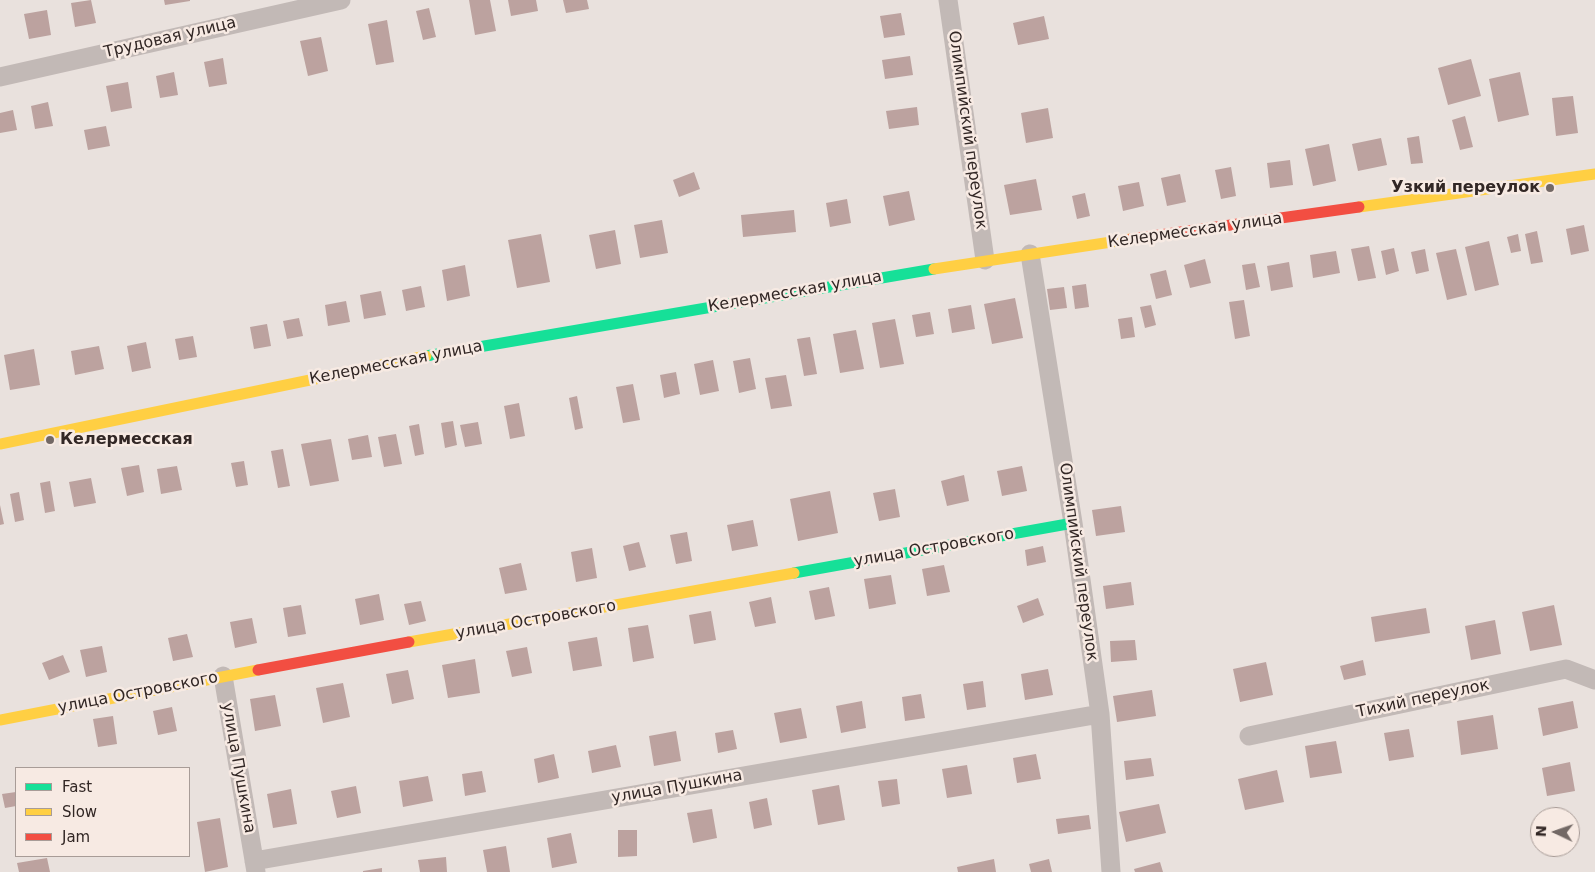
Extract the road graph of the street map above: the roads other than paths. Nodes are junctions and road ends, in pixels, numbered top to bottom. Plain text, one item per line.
1 (341, 0) edge
2 (948, 0) edge
3 (0, 77) edge
4 (1595, 174) edge
5 (1030, 254) junction
6 (985, 260) junction
7 (0, 444) edge
8 (1072, 523) junction
9 (223, 676) junction
10 (1595, 680) edge
11 (1100, 714) junction
12 (0, 720) edge
13 (1249, 736) dead end
14 (255, 866) edge
15 (1111, 872) edge

1 - 3 street, Трудовая улица
2 - 6 street, Олимпийский переулок
4 - 5 street, Келермесская улица
5 - 6 street, Келермесская улица
5 - 8 street, Олимпийский переулок
6 - 7 street, Келермесская улица
8 - 9 street, улица Островского
8 - 11 street, Олимпийский переулок
9 - 12 street, улица Островского
9 - 14 street, улица Пушкина
10 - 13 street, Тихий переулок
11 - 14 street, улица Пушкина
11 - 15 street, Олимпийский переулок

